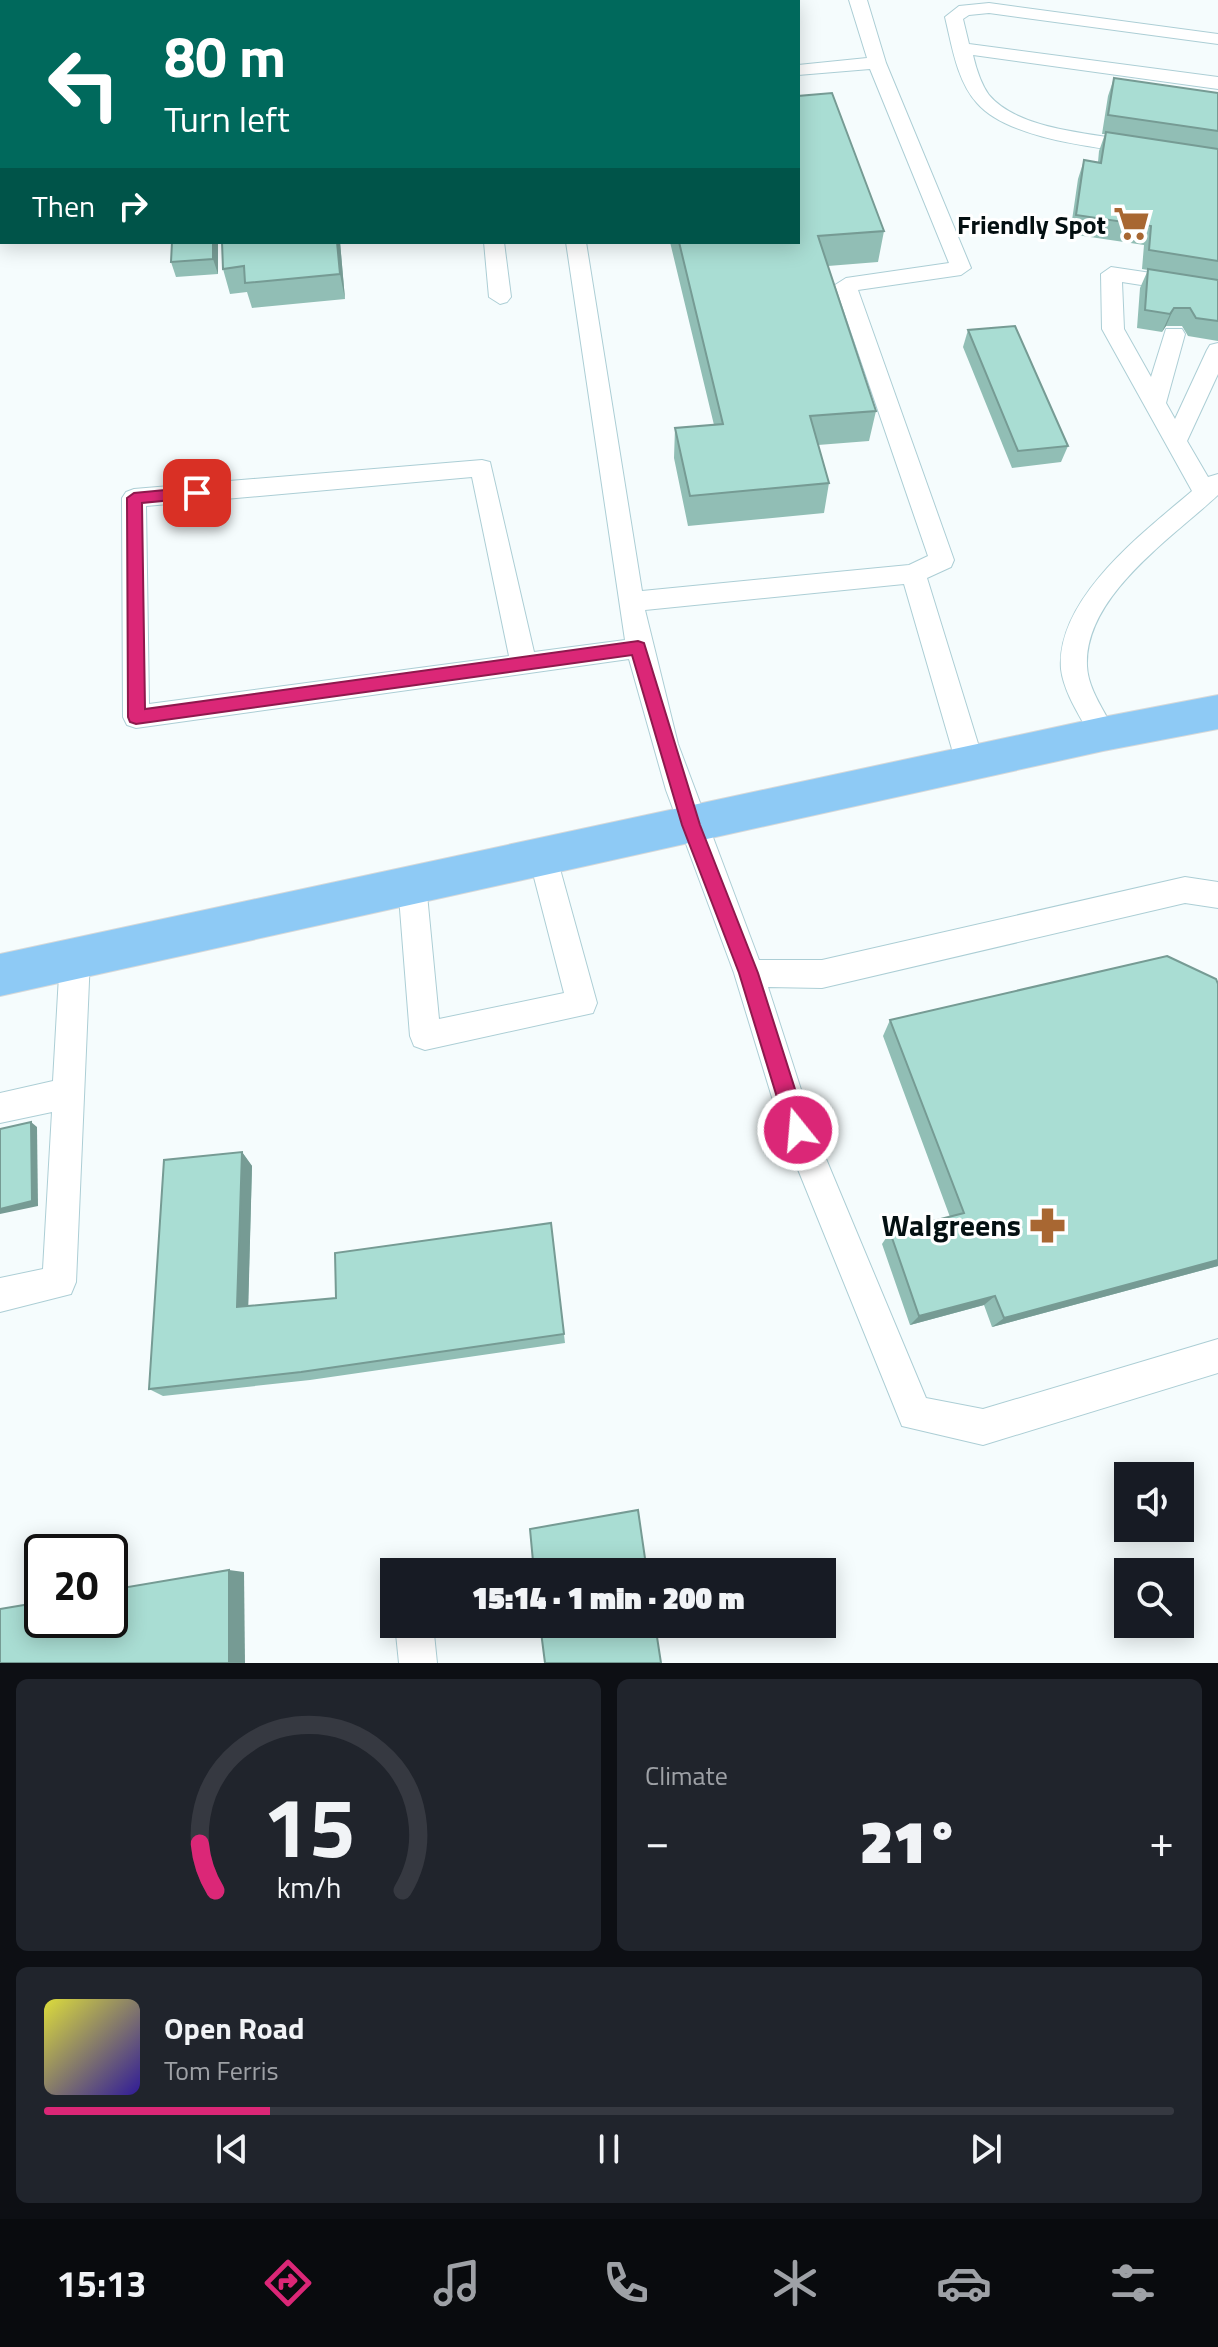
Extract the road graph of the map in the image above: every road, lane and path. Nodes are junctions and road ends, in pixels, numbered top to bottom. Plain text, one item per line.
1 (858, 0) edge
2 (1218, 39) edge
3 (962, 48) junction
4 (877, 63) junction
5 (800, 70) edge
6 (1218, 83) edge
7 (1157, 151) edge
8 (494, 244) edge
9 (576, 244) edge
10 (1218, 290) edge
11 (500, 297) dead end
12 (1174, 334) edge
13 (1218, 350) edge
14 (1155, 403) junction
15 (1176, 441) junction
16 (1212, 488) edge
17 (913, 574) junction
18 (631, 602) junction
19 (638, 648) junction
20 (523, 663) junction
21 (1218, 712) edge
22 (1103, 734) junction
23 (970, 763) junction
24 (691, 825) junction
25 (543, 858) junction
26 (412, 884) junction
27 (1218, 895) edge
28 (75, 958) junction
29 (749, 973) junction
30 (0, 975) edge
31 (69, 1093) junction
32 (0, 1108) edge
33 (0, 1295) edge
34 (1218, 1356) edge
35 (415, 1638) edge
36 (418, 1663) edge

1 - 4 lane
2 - 3 lane
3 - 6 lane
3 - 7 lane
4 - 5 lane
4 - 17 lane
8 - 11 lane
9 - 18 lane
10 - 14 lane
12 - 14 lane
13 - 15 lane
14 - 15 lane
15 - 16 lane
16 - 22 lane
17 - 18 lane
17 - 23 lane
18 - 19 lane
19 - 20 lane
19 - 24 lane
20 - 20 lane
21 - 22 main road
22 - 23 main road
23 - 24 main road
24 - 25 main road
24 - 29 lane
25 - 26 main road
25 - 26 lane
26 - 28 main road
27 - 29 lane
28 - 30 main road
28 - 31 lane
29 - 34 lane
31 - 32 lane
31 - 33 lane
35 - 36 lane

